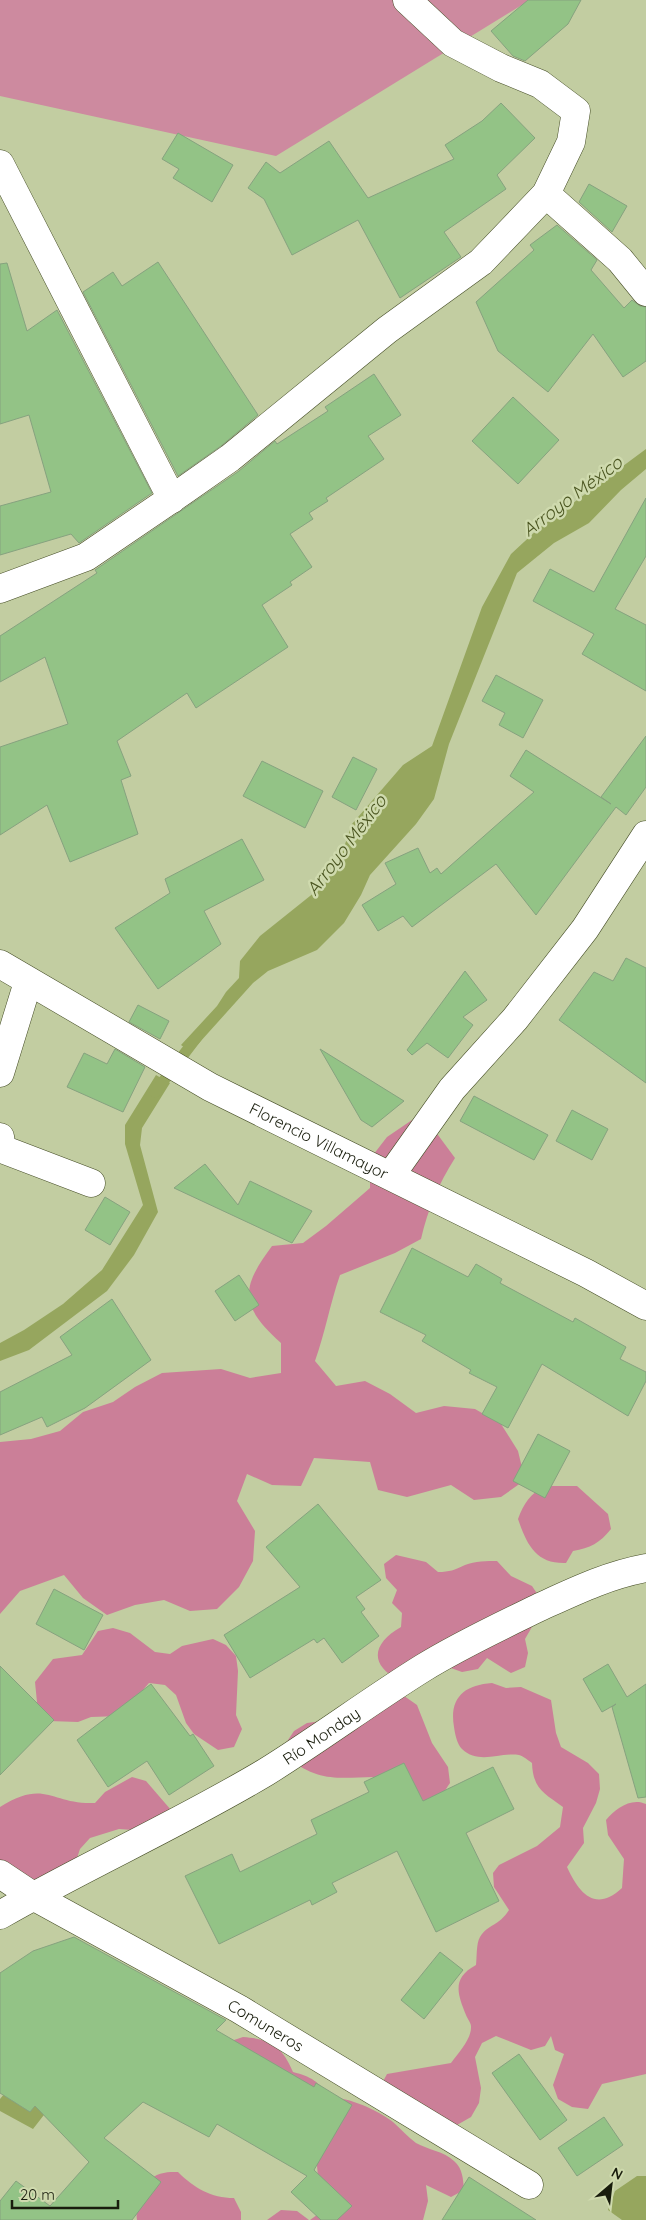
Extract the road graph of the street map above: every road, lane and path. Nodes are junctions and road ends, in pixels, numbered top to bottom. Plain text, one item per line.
1 (407, 0) edge
2 (0, 164) edge
3 (546, 194) junction
4 (646, 292) edge
5 (172, 499) junction
6 (0, 589) edge
7 (646, 835) edge
8 (0, 964) edge
9 (28, 982) junction
10 (0, 1073) edge
11 (0, 1138) edge
12 (391, 1175) junction
13 (91, 1183) dead end
14 (646, 1306) edge
15 (646, 1568) edge
16 (0, 1874) edge
17 (33, 1896) junction
18 (0, 1916) edge
19 (529, 2185) dead end

1 - 3 street
2 - 5 street
3 - 4 street
3 - 5 street
5 - 6 street
7 - 12 street
8 - 9 street, Florencio Villamayor
9 - 10 street
9 - 12 street, Florencio Villamayor
11 - 13 street
12 - 14 street, Florencio Villamayor
15 - 17 street, Río Monday
16 - 17 street, Comuneros
17 - 18 street, Río Monday
17 - 19 street, Comuneros

